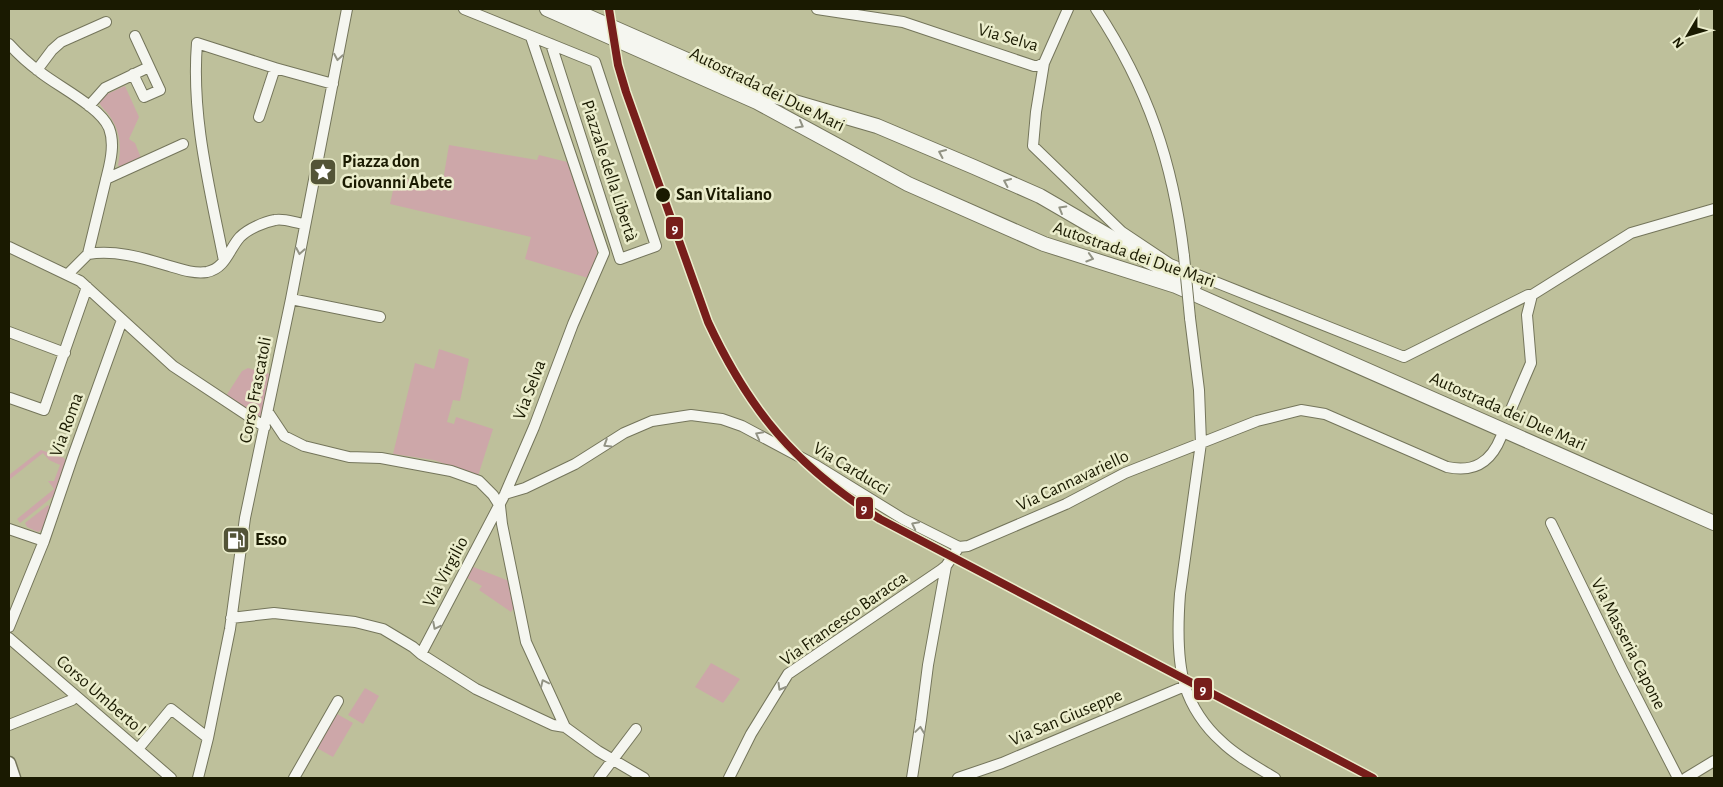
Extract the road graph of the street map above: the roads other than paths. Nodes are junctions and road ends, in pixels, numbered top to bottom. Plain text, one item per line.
1 (347, 9) edge
2 (464, 9) edge
3 (547, 9) edge
4 (571, 9) edge
5 (817, 9) edge
6 (1068, 9) edge
7 (1096, 9) edge
8 (106, 22) dead end
9 (135, 36) dead end
10 (531, 37) junction
11 (9, 44) edge
12 (551, 44) junction
13 (1044, 63) junction
14 (149, 67) junction
15 (275, 68) junction
16 (37, 70) junction
17 (133, 74) junction
18 (333, 84) junction
19 (89, 106) junction
20 (259, 117) dead end
21 (183, 144) dead end
22 (106, 179) junction
23 (1714, 209) edge
24 (305, 224) junction
25 (9, 247) edge
26 (88, 254) junction
27 (224, 261) junction
28 (68, 274) junction
29 (87, 287) junction
30 (1532, 295) junction
31 (291, 299) junction
32 (380, 317) dead end
33 (122, 320) junction
34 (9, 332) edge
35 (65, 353) junction
36 (10, 398) edge
37 (269, 411) junction
38 (1509, 414) dead end
39 (265, 428) junction
40 (1500, 437) dead end
41 (1201, 443) junction
42 (505, 494) junction
43 (500, 506) junction
44 (1714, 514) edge
45 (1551, 523) dead end
46 (1714, 523) edge
47 (9, 529) edge
48 (44, 541) junction
49 (959, 547) junction
50 (946, 566) junction
51 (231, 618) junction
52 (9, 627) edge
53 (9, 638) edge
54 (421, 654) junction
55 (1185, 686) junction
56 (76, 696) junction
57 (338, 701) dead end
58 (9, 725) edge
59 (565, 727) junction
60 (636, 729) dead end
61 (208, 738) junction
62 (138, 749) junction
63 (613, 760) junction
64 (1714, 761) edge
65 (9, 763) edge
66 (14, 778) edge
67 (171, 778) edge
68 (198, 778) edge
69 (294, 778) edge
70 (599, 778) edge
71 (644, 778) edge
72 (729, 778) edge
73 (912, 778) edge
74 (958, 778) edge
75 (1275, 778) edge
76 (1678, 778) edge
77 (1686, 778) edge

1 -> 18 street, Corso Frascatoli
2 - 10 street
3 -> 46 highway, Autostrada dei Due Mari
44 -> 4 highway, Autostrada dei Due Mari
5 - 13 street, Via Selva
6 - 13 street, Via Selva
7 - 41 street, bridge
8 - 16 street
9 - 14 street
10 - 12 street
10 - 42 street, Via Selva
11 - 16 street
12 - 12 street, Piazzale della Libertà
13 - 30 street
14 - 17 street
14 - 17 street
15 - 18 street
15 - 20 street
15 - 27 street
16 - 19 street
17 - 19 street
18 - 24 street, Corso Frascatoli
19 - 22 street
21 - 22 street
22 - 26 street
23 - 30 street
24 - 27 street
24 -> 31 street, Corso Frascatoli
25 - 28 street
26 - 27 street
26 - 28 street
28 - 29 street
29 - 33 street
29 - 35 street
30 - 38 street
31 - 32 street
31 - 37 street, Corso Frascatoli
33 - 39 street
33 - 48 street, Via Roma
34 - 35 street
35 - 36 street
37 - 39 street, Corso Frascatoli
37 - 43 street
39 - 51 street, Corso Frascatoli
40 - 41 street, Via Cannavariello
41 - 49 street, Via Cannavariello
41 - 55 street
42 - 43 street, Via Selva
49 -> 42 street, Via Carducci
43 -> 54 street, Via Virgilio
59 -> 43 street
45 - 76 street, Via Masseria Capone
47 - 48 street
48 - 52 street, Via Roma
49 - 50 street, Via Francesco Baracca
50 -> 72 street, Via Francesco Baracca
73 -> 50 street
51 - 54 street
51 - 61 street, Corso Frascatoli
53 - 56 street, Corso Umberto I
54 - 59 street
55 - 74 street, Via San Giuseppe
55 - 75 street
56 - 58 street
56 - 62 street, Corso Umberto I
57 - 69 street
59 - 63 street
60 - 63 street
61 - 62 street
61 - 68 street, Corso Frascatoli
62 - 67 street, Corso Umberto I
63 - 70 street
63 - 71 street
64 - 77 street
65 - 66 main road

